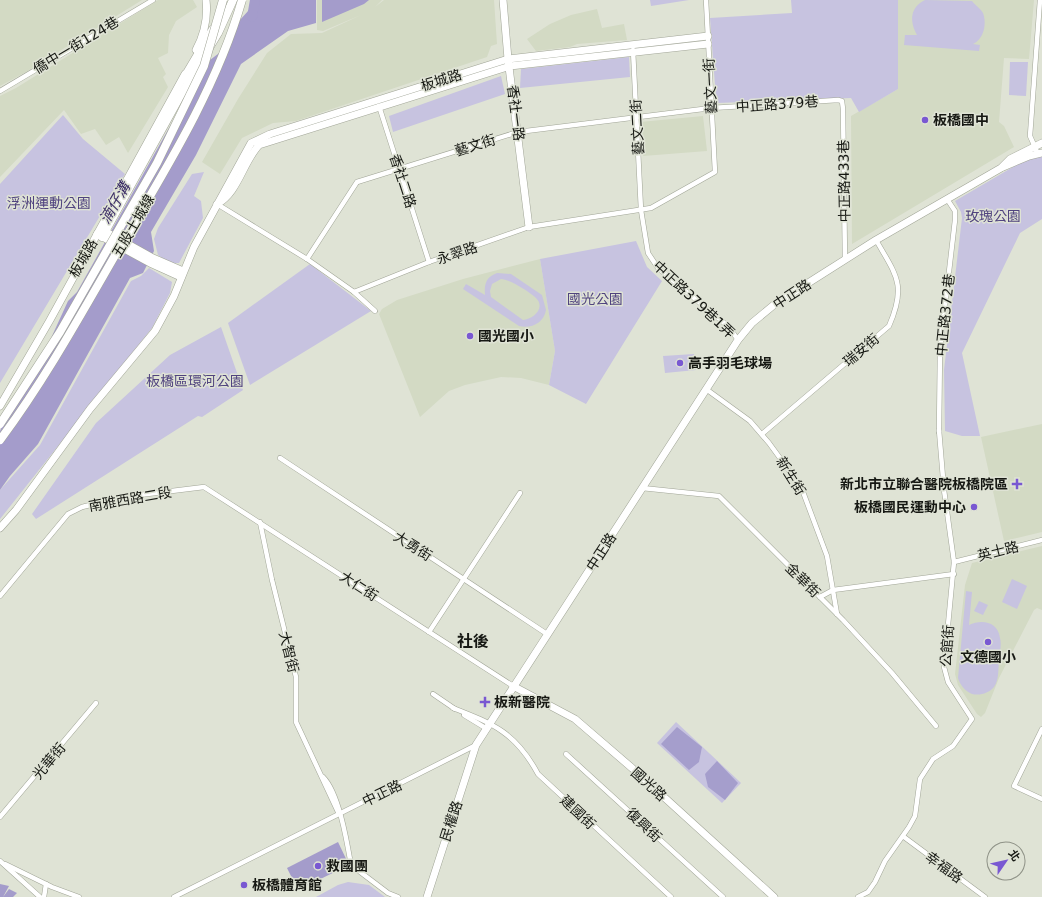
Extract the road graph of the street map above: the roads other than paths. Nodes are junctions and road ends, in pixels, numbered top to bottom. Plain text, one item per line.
1 (153, 0) edge
2 (206, 0) edge
3 (233, 0) edge
4 (242, 0) edge
5 (503, 0) edge
6 (706, 0) edge
7 (1040, 0) edge
8 (226, 6) edge
9 (708, 36) junction
10 (708, 44) junction
11 (632, 48) junction
12 (509, 63) junction
13 (184, 78) junction
14 (0, 91) edge
15 (842, 101) joint
16 (378, 104) junction
17 (711, 108) junction
18 (636, 116) junction
19 (518, 132) junction
20 (1042, 143) edge
21 (1033, 147) junction
22 (1040, 153) edge
23 (1000, 168) junction
24 (399, 169) junction
25 (714, 172) joint
26 (947, 199) junction
27 (216, 204) junction
28 (641, 210) junction
29 (529, 227) junction
30 (102, 234) junction
31 (876, 240) junction
32 (307, 259) junction
33 (845, 260) junction
34 (429, 262) junction
35 (182, 274) junction
36 (354, 292) junction
37 (376, 311) dead end
38 (738, 340) junction
39 (706, 389) junction
40 (0, 406) edge
41 (0, 424) edge
42 (762, 434) junction
43 (0, 440) edge
44 (280, 458) dead end
45 (204, 487) joint
46 (642, 488) junction
47 (520, 493) dead end
48 (260, 522) junction
49 (0, 528) edge
50 (1042, 540) edge
51 (954, 562) junction
52 (954, 574) junction
53 (462, 578) junction
54 (833, 590) junction
55 (0, 596) edge
56 (820, 597) junction
57 (838, 615) junction
58 (428, 632) junction
59 (547, 634) junction
60 (513, 686) junction
61 (433, 694) dead end
62 (96, 703) dead end
63 (488, 726) junction
64 (936, 726) dead end
65 (1042, 729) edge
66 (476, 745) junction
67 (566, 754) dead end
68 (1042, 799) edge
69 (339, 814) junction
70 (0, 817) edge
71 (904, 837) junction
72 (0, 861) edge
73 (5, 864) junction
74 (46, 884) junction
75 (40, 897) edge
76 (44, 897) edge
77 (79, 897) edge
78 (174, 897) edge
79 (398, 897) edge
80 (427, 897) edge
81 (671, 897) edge
82 (723, 897) edge
83 (774, 897) edge
84 (858, 897) edge
85 (985, 897) edge

1 - 14 street, 僑中一街124巷
2 - 13 street, 板城路
3 - 8 highway
4 - 43 highway, 五股土城線, bridge
5 - 12 street, 香社一路
6 - 9 street, 藝文一街
7 - 21 street
8 - 13 highway
8 - 30 highway
8 - 41 highway, 五股土城線, bridge
9 - 10 street, 藝文一街
9 - 11 street, 板城路
10 - 11 street, 板城路
10 - 17 street, 藝文一街
11 - 12 street, 板城路
11 - 18 street, 藝文二街
12 - 16 street, 板城路
12 - 19 street, 香社一路
13 - 30 street, 板城路
15 - 17 street, 中正路379巷
15 - 33 street, 中正路433巷
16 - 24 street, 香社二路
16 - 27 street, 板城路
17 - 18 street, 藝文街
17 - 25 street, 藝文一街
18 - 19 street, 藝文街
18 - 28 street, 藝文二街
19 - 24 street, 藝文街
19 - 29 street, 香社一路
20 - 21 street, 中正路
21 - 22 street
21 - 23 street, 中正路
22 - 23 street, 中正路
23 - 26 street, 中正路
24 - 32 street, 藝文街
24 - 34 street, 香社二路
25 - 28 street, 永翠路
26 - 31 street, 中正路
26 - 51 street, 中正路372巷
27 - 32 street
27 - 35 street, 板城路
28 - 29 street, 永翠路
28 - 38 street, 中正路379巷1弄
29 - 34 street, 永翠路
30 - 35 street, bridge
30 - 40 street, 板城路
31 - 33 street, 中正路
31 - 42 street, 瑞安街
32 - 36 street
33 - 38 street, 中正路
34 - 36 street, 永翠路
35 - 49 street, 板城路
36 - 37 street
38 - 39 street, 中正路
39 - 42 street, 新生街
39 - 46 street, 中正路
42 - 54 street, 新生街
44 - 53 street, 大勇街
45 - 48 street, 大仁街
45 - 55 street, 南雅西路二段
46 - 56 street, 金華街
46 - 59 street, 中正路
47 - 53 street
48 - 58 street, 大仁街
48 - 69 street, 大智街
50 - 51 street, 英士路
51 - 52 street, 公館街
52 - 54 street
52 - 71 street, 公館街
53 - 58 street
53 - 59 street, 大勇街
54 - 56 street
54 - 57 street, 新生街
56 - 57 street, 金華街
57 - 64 street, 金華街
58 - 60 street, 大仁街
59 - 60 street, 中正路
60 - 63 street, 中正路
60 - 83 street, 國光路
61 - 63 street, 建國街
62 - 70 street, 光華街
63 - 66 street, 中正路
63 - 81 street, 建國街
65 - 68 street
66 - 69 street, 中正路
66 - 80 street, 民權路
67 - 82 street, 復興街
69 - 78 street, 中正路
69 - 79 street, 大智街
71 - 84 street, 公館街
71 - 85 street, 幸福路
72 - 73 street
73 - 74 street
73 - 75 street
74 - 76 street
74 - 77 street

